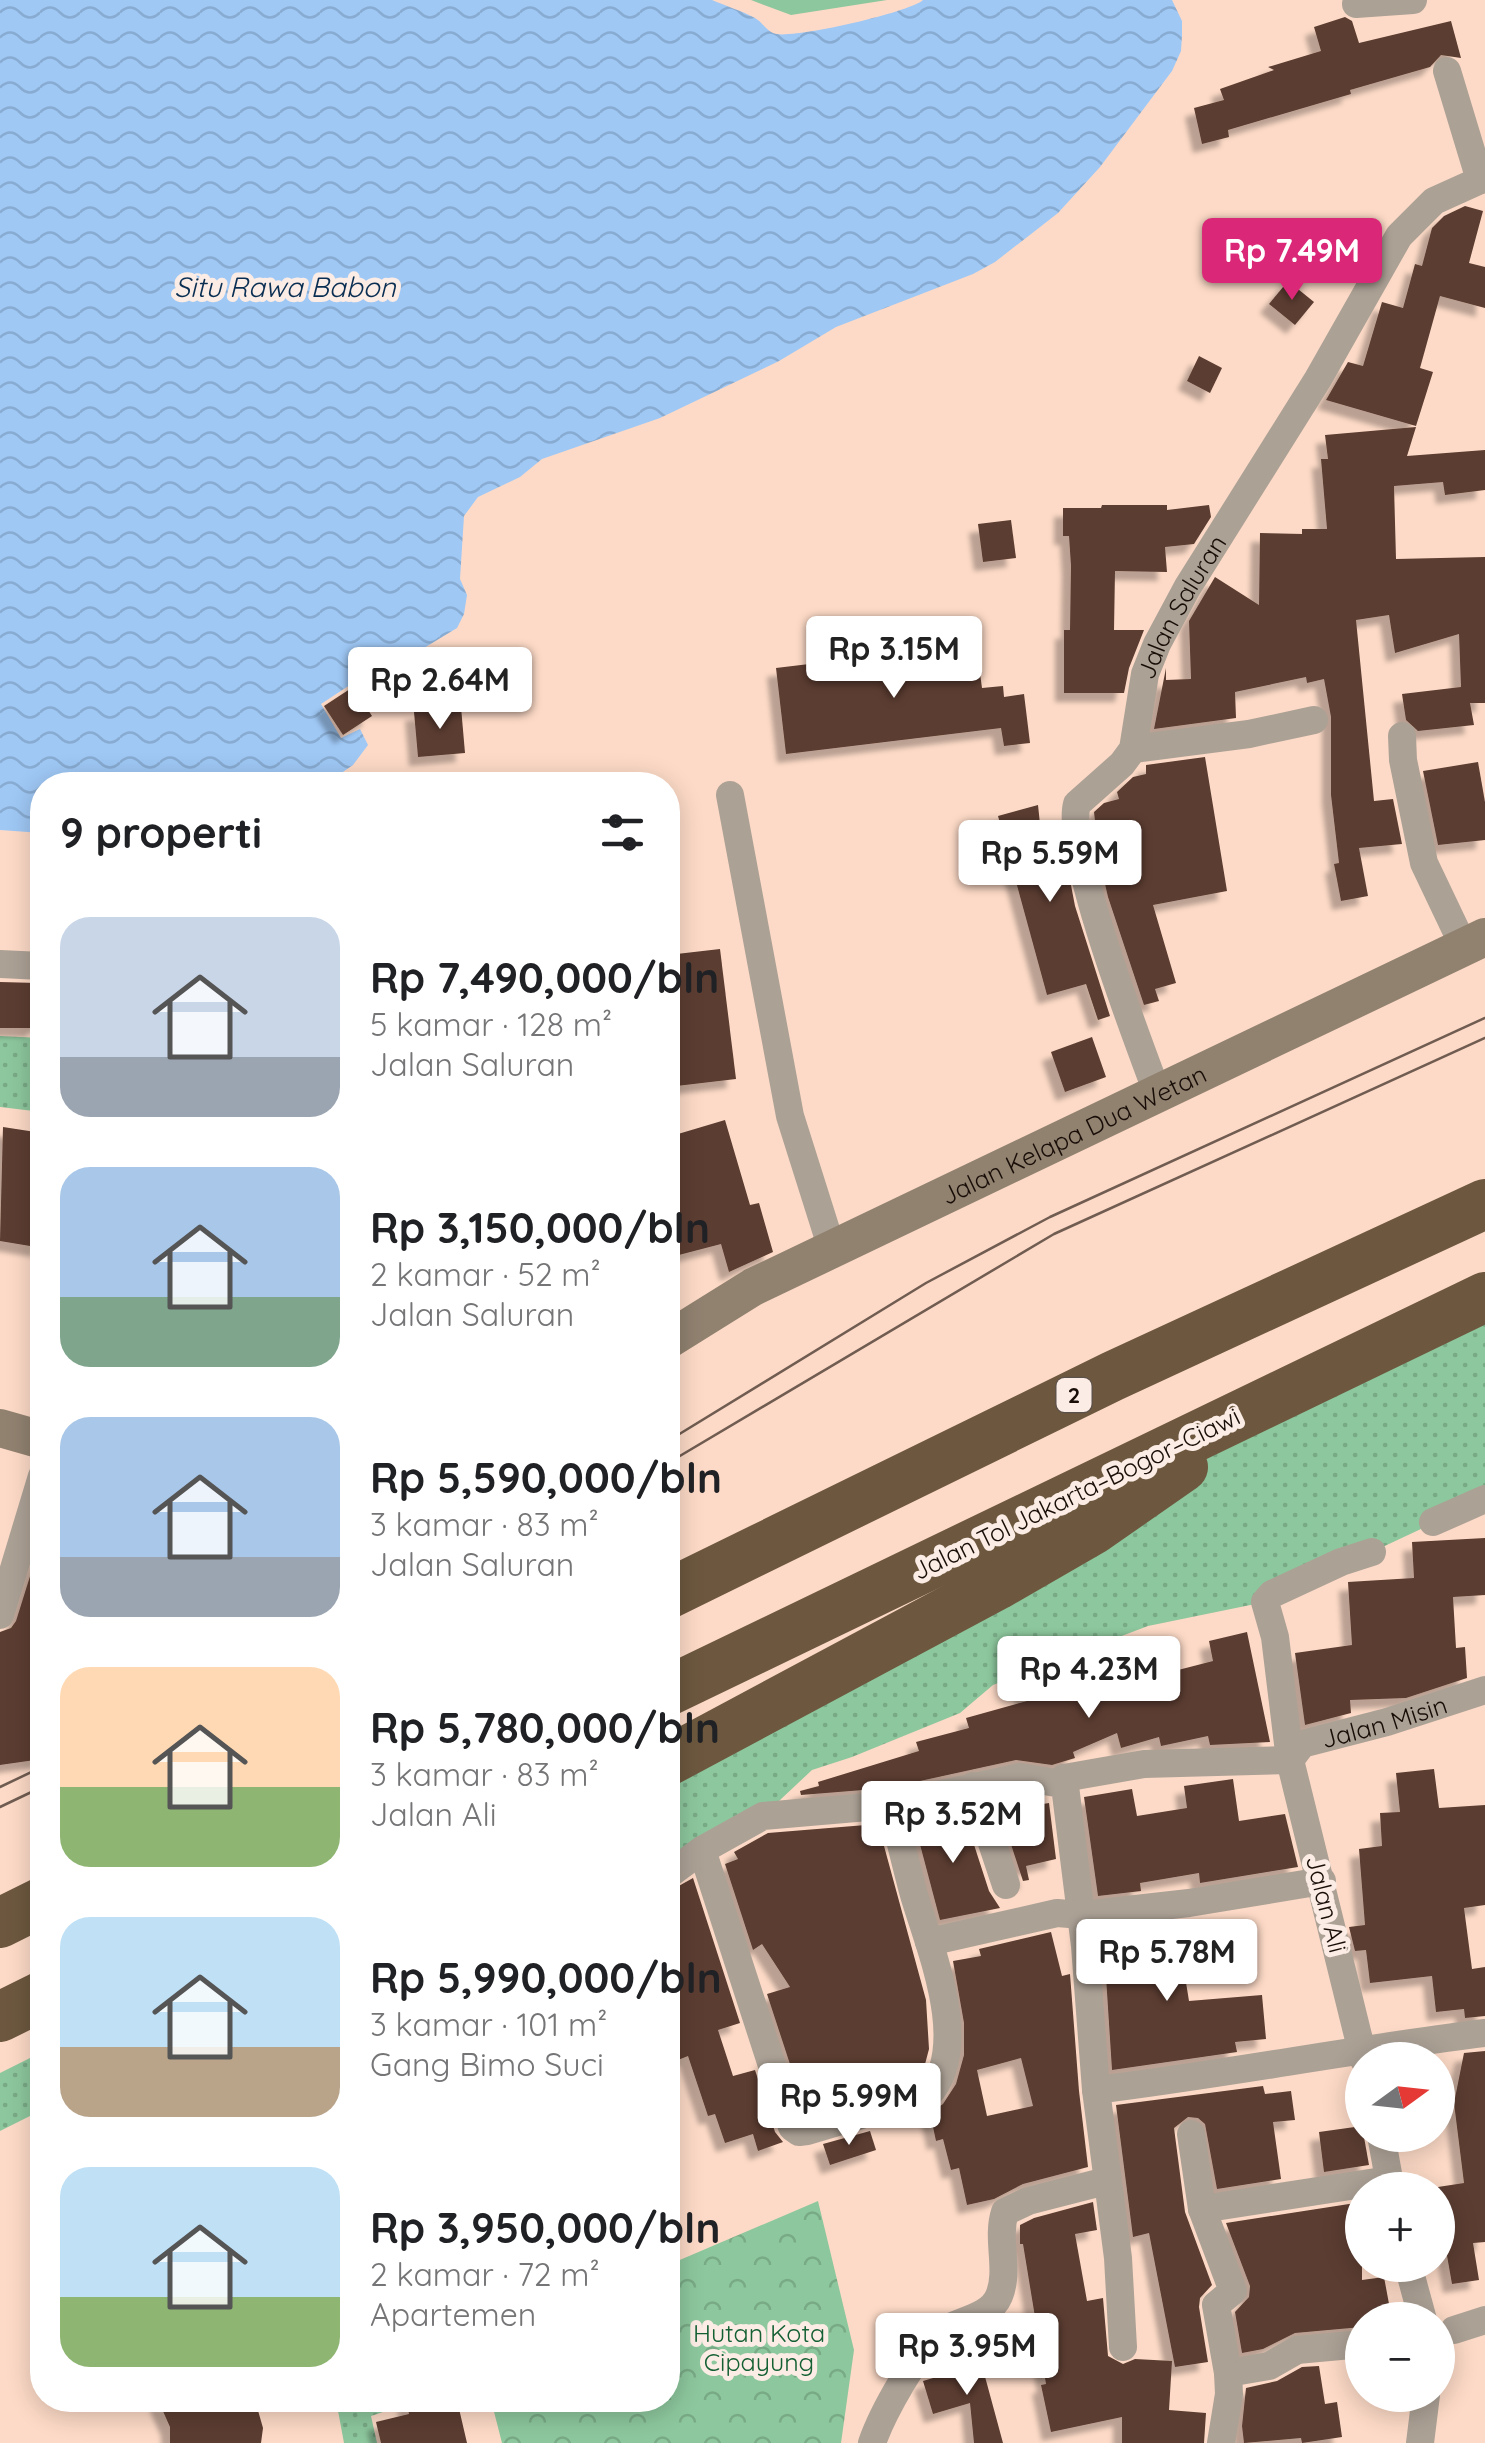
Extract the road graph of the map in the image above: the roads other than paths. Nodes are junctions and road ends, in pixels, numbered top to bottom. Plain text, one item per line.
1 (1414, 0) edge
2 (1356, 4) dead end
3 (1447, 70) dead end
4 (1482, 179) edge
5 (1314, 720) dead end
6 (1402, 736) dead end
7 (1134, 749) junction
8 (730, 795) dead end
9 (1475, 942) edge
10 (0, 964) edge
11 (30, 965) edge
12 (1158, 1095) junction
13 (1485, 1204) edge
14 (832, 1249) junction
15 (1485, 1297) edge
16 (680, 1333) edge
17 (1279, 1394) junction
18 (0, 1428) edge
19 (30, 1437) edge
20 (1485, 1499) edge
21 (30, 1515) edge
22 (1433, 1522) dead end
23 (1372, 1552) dead end
24 (680, 1588) edge
25 (0, 1614) edge
26 (680, 1685) edge
27 (1485, 1690) edge
28 (680, 1756) edge
29 (1290, 1760) junction
30 (1064, 1778) junction
31 (973, 1786) junction
32 (891, 1805) junction
33 (702, 1850) junction
34 (680, 1866) edge
35 (1322, 1880) junction
36 (1006, 1885) dead end
37 (30, 1908) edge
38 (1082, 1916) junction
39 (0, 1923) edge
40 (928, 1942) junction
41 (30, 2002) edge
42 (0, 2017) edge
43 (1485, 2032) edge
44 (1360, 2042) edge
45 (1430, 2042) edge
46 (1345, 2057) edge
47 (1096, 2090) junction
48 (1191, 2134) dead end
49 (1106, 2181) junction
50 (1345, 2191) edge
51 (1202, 2208) junction
52 (1485, 2320) edge
53 (1455, 2330) edge
54 (1345, 2345) edge
55 (1123, 2348) dead end
56 (1228, 2373) junction
57 (1424, 2412) edge
58 (872, 2443) edge
59 (1221, 2443) edge
60 (1420, 2443) edge

1 - 2 street
3 - 4 street
4 - 7 street, Jalan Saluran
5 - 7 street
6 - 9 street
7 - 12 street
8 - 14 street
9 - 12 street, Jalan Kelapa Dua Wetan
10 - 11 street
12 - 14 street, Jalan Kelapa Dua Wetan
13 - 24 highway, 2
14 - 16 street, Jalan Kelapa Dua Wetan
15 - 17 highway, Jalan Tol Jakarta–Bogor–Ciawi
17 - 26 highway, Jalan Tol Jakarta–Bogor–Ciawi
17 - 28 highway
18 - 19 street
20 - 22 street
21 - 25 street
23 - 29 street, Jalan Ali
27 - 29 street, Jalan Misin
29 - 30 street
29 - 35 street, Jalan Ali
30 - 31 street
30 - 38 street
31 - 32 street
31 - 36 street
32 - 33 street
32 - 40 street
33 - 34 street
33 - 40 street
35 - 38 street
35 - 44 street, Jalan Ali
37 - 39 highway
38 - 40 street
38 - 47 street
41 - 42 highway
43 - 45 street
46 - 47 street
47 - 49 street
48 - 51 street
49 - 55 street
49 - 58 street
50 - 51 street
51 - 56 street
52 - 53 street
54 - 56 street
56 - 59 street
57 - 60 street

